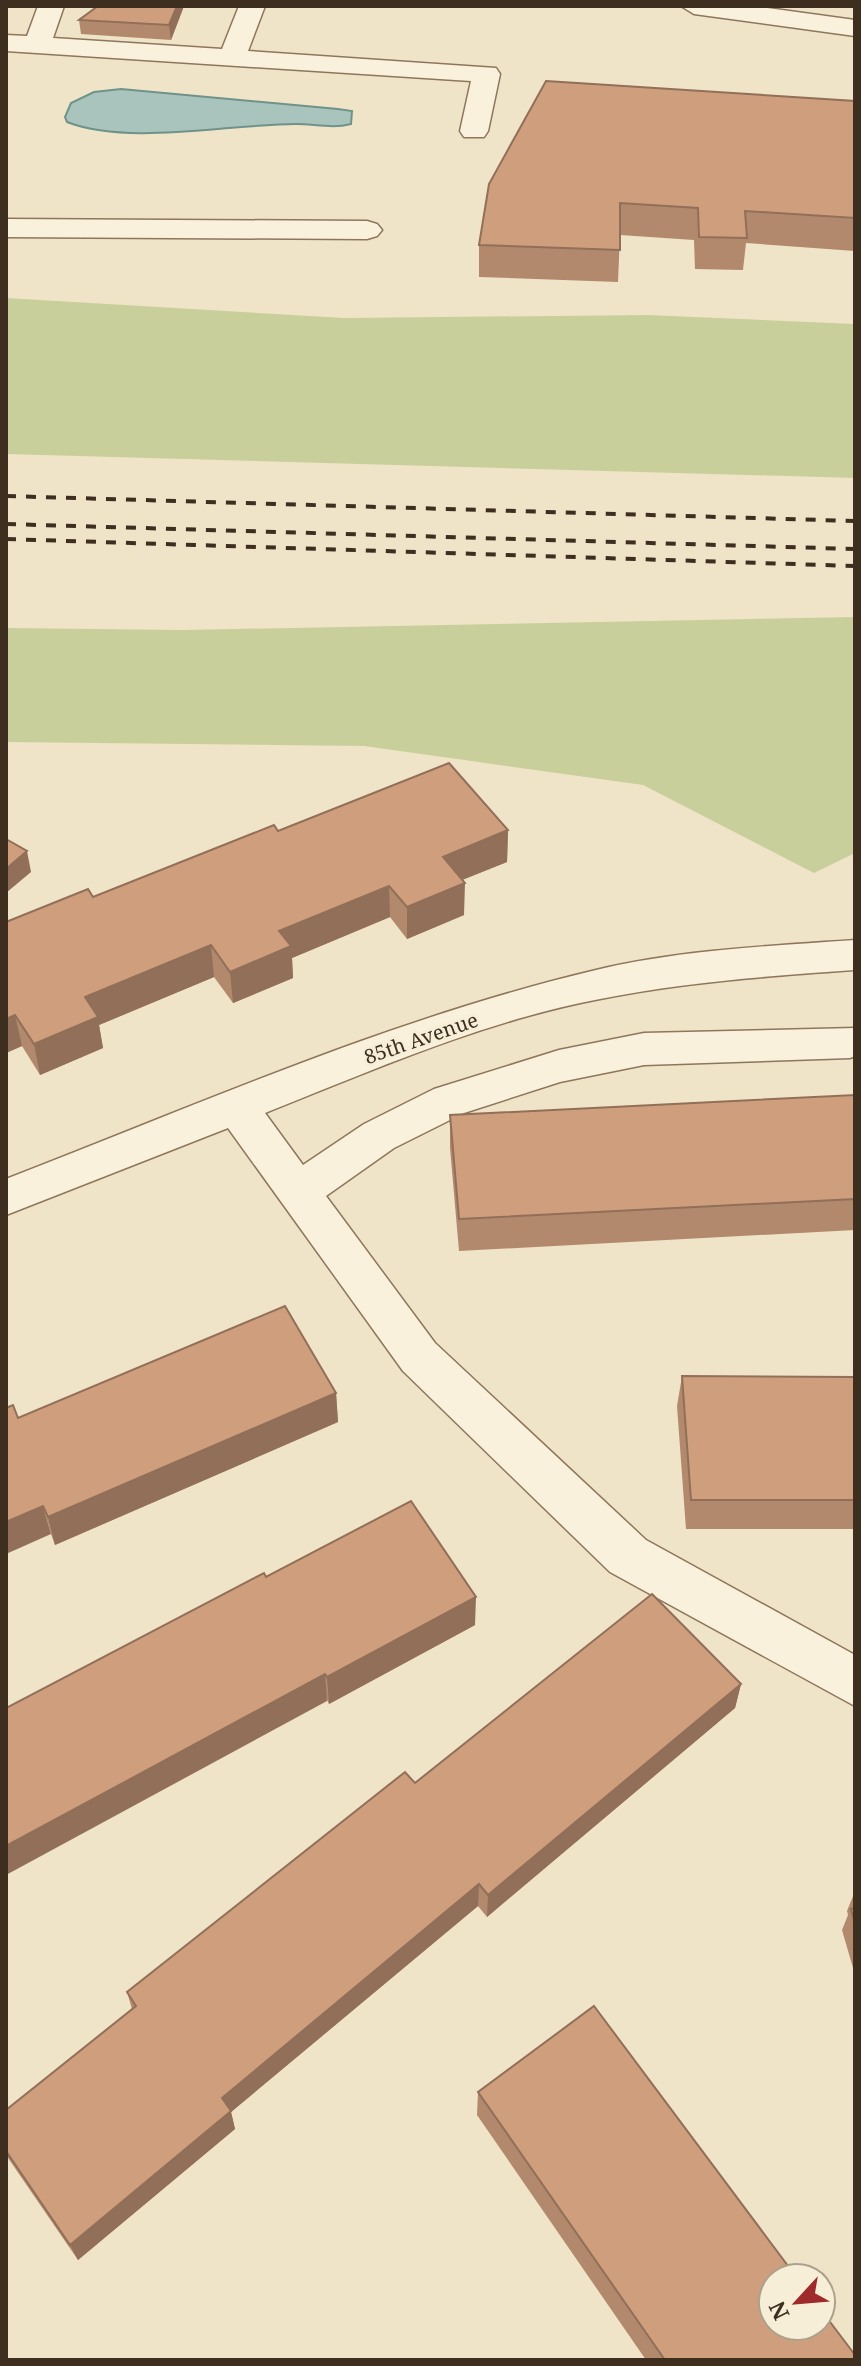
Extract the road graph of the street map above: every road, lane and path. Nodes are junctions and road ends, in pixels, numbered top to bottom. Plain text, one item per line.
1 (51, 6) edge
2 (252, 6) edge
3 (694, 6) edge
4 (855, 28) edge
5 (6, 43) edge
6 (38, 44) junction
7 (232, 57) junction
8 (474, 131) dead end
9 (6, 228) edge
10 (367, 230) dead end
11 (855, 955) edge
12 (850, 1042) dead end
13 (236, 1107) junction
14 (298, 1192) junction
15 (6, 1197) edge
16 (855, 1682) edge

1 - 6 street
2 - 7 street
3 - 4 street
5 - 6 street
6 - 7 street
7 - 8 street
9 - 10 street
11 - 13 street, 85th Avenue
12 - 14 street
13 - 14 street
13 - 15 street, 85th Avenue
14 - 16 street

